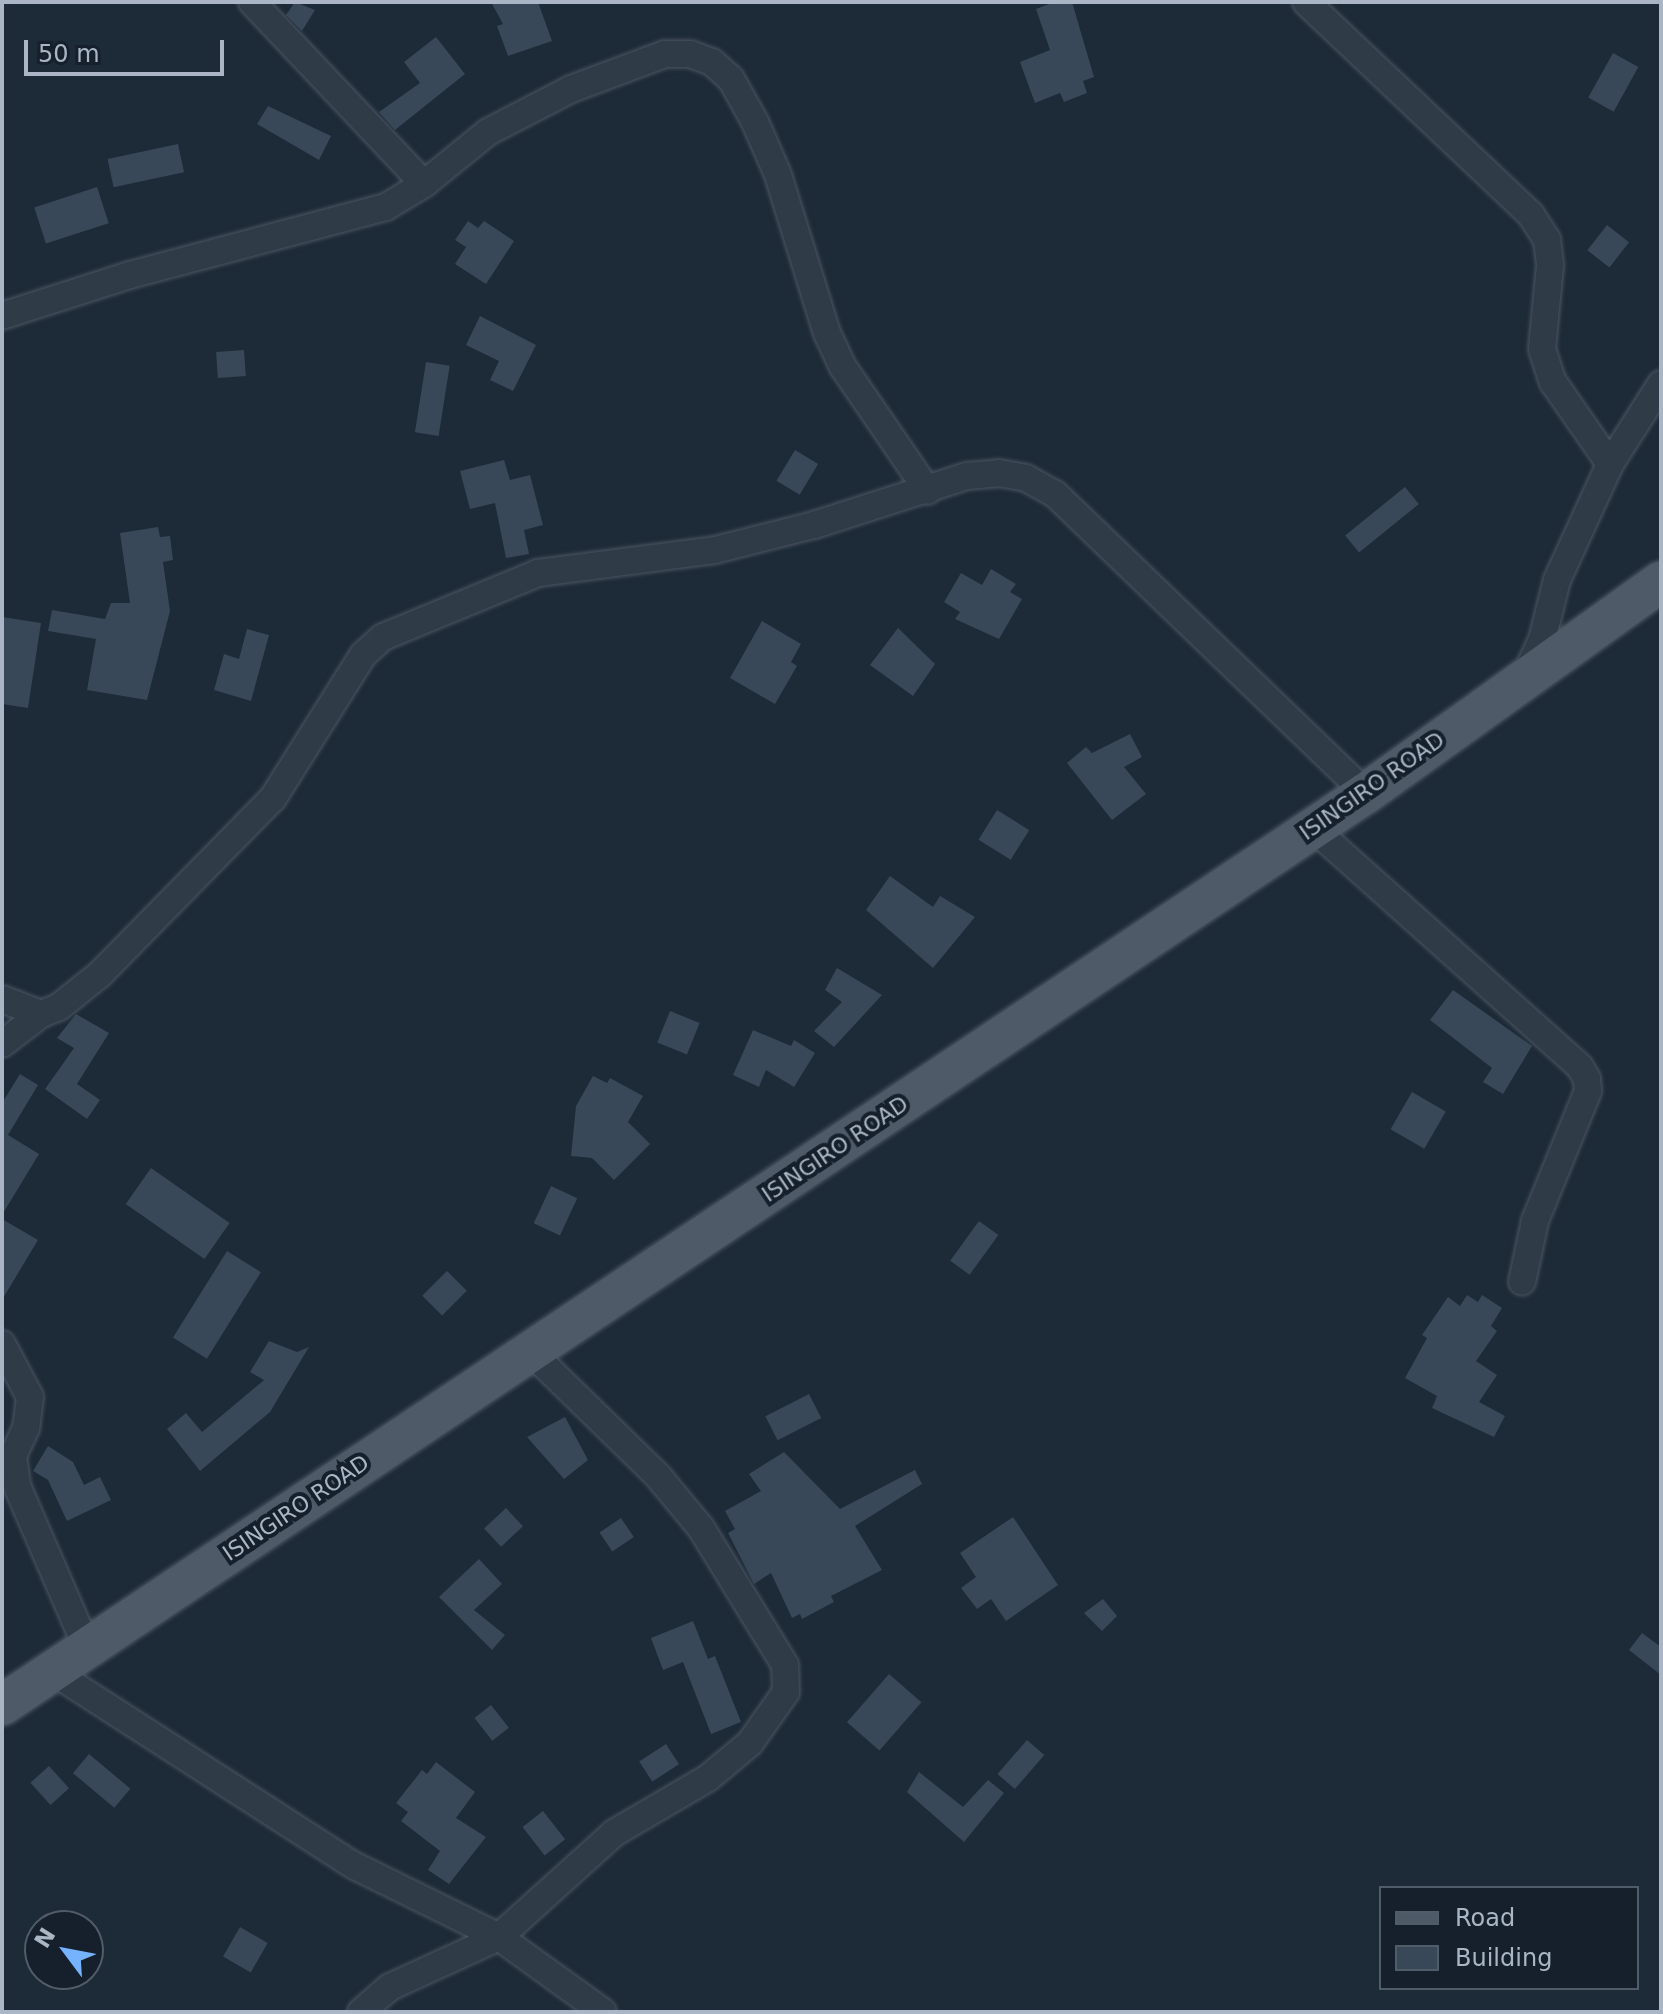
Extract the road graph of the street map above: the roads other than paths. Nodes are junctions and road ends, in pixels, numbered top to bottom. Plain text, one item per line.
1 (252, 2) edge
2 (1306, 2) edge
3 (424, 184) junction
4 (2, 316) edge
5 (1661, 384) edge
6 (1610, 464) junction
7 (928, 491) junction
8 (1661, 582) edge
9 (1526, 674) junction
10 (1366, 793) junction
11 (1313, 828) junction
12 (2, 999) edge
13 (41, 1014) junction
14 (2, 1044) edge
15 (1522, 1282) dead end
16 (2, 1344) edge
17 (531, 1352) junction
18 (87, 1648) junction
19 (52, 1671) junction
20 (2, 1705) edge
21 (499, 1937) junction
22 (361, 2012) edge
23 (603, 2012) edge

1 - 3 street
2 - 6 street
3 - 4 street
3 - 7 street
5 - 6 street
6 - 9 street
7 - 10 street
7 - 13 street
8 - 9 main road, ISINGIRO ROAD
9 - 10 main road, ISINGIRO ROAD
10 - 11 main road, ISINGIRO ROAD
11 - 15 street
11 - 17 main road, ISINGIRO ROAD
12 - 13 street
13 - 14 street
16 - 18 street
17 - 18 main road, ISINGIRO ROAD
17 - 21 street
18 - 19 main road, ISINGIRO ROAD
19 - 20 main road, ISINGIRO ROAD
19 - 21 street
21 - 22 street
21 - 23 street

